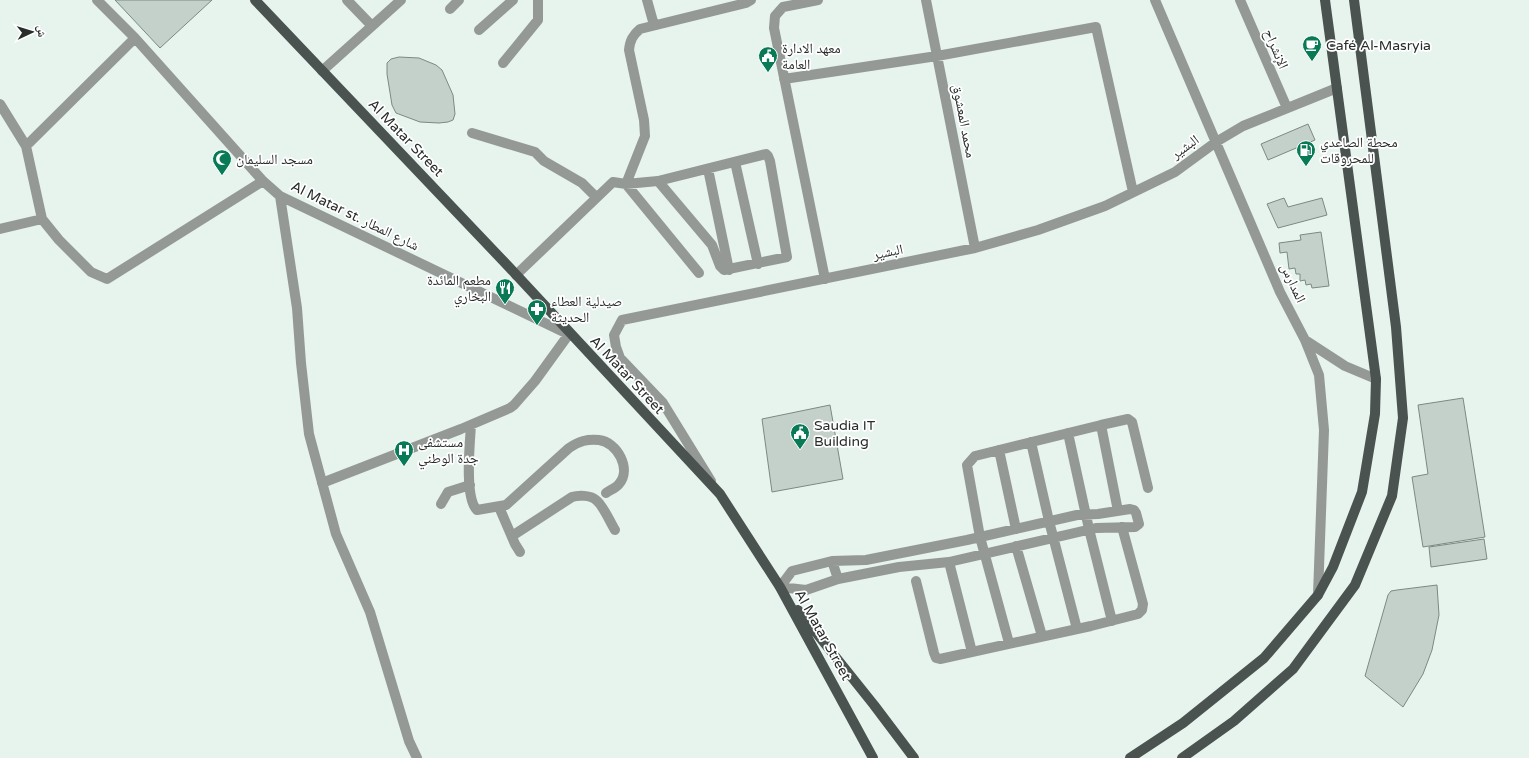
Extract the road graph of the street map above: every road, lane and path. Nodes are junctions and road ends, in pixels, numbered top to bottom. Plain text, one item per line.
1 (97, 0) edge
2 (255, 0) edge
3 (347, 0) edge
4 (401, 0) edge
5 (459, 0) edge
6 (513, 0) edge
7 (538, 0) edge
8 (647, 0) edge
9 (751, 0) edge
10 (818, 0) edge
11 (926, 0) edge
12 (1155, 0) edge
13 (1240, 0) edge
14 (1326, 0) edge
15 (1354, 0) edge
16 (450, 9) dead end
17 (654, 25) junction
18 (372, 26) junction
19 (479, 30) dead end
20 (134, 38) junction
21 (937, 56) junction
22 (502, 62) dead end
23 (322, 71) junction
24 (784, 79) junction
25 (1337, 88) junction
26 (0, 104) edge
27 (1287, 108) junction
28 (472, 133) dead end
29 (1216, 142) junction
30 (26, 146) junction
31 (735, 162) junction
32 (708, 169) junction
33 (263, 181) junction
34 (658, 181) junction
35 (626, 184) junction
36 (1133, 192) junction
37 (280, 196) junction
38 (596, 197) junction
39 (42, 219) junction
40 (0, 230) edge
41 (975, 248) junction
42 (758, 264) junction
43 (729, 270) junction
44 (699, 273) dead end
45 (516, 275) junction
46 (825, 279) junction
47 (570, 335) junction
48 (1305, 340) junction
49 (1376, 379) junction
50 (471, 425) junction
51 (1100, 425) junction
52 (1068, 433) junction
53 (1031, 442) junction
54 (1000, 450) junction
55 (322, 483) junction
56 (470, 485) junction
57 (1148, 488) dead end
58 (606, 493) dead end
59 (720, 494) junction
60 (441, 504) dead end
61 (499, 507) junction
62 (1118, 511) junction
63 (1085, 515) junction
64 (1049, 522) junction
65 (1122, 527) junction
66 (1016, 529) junction
67 (1088, 529) junction
68 (614, 530) dead end
69 (512, 536) junction
70 (980, 537) junction
71 (1053, 538) junction
72 (1016, 546) junction
73 (520, 552) dead end
74 (985, 553) junction
75 (896, 554) junction
76 (832, 561) junction
77 (949, 562) junction
78 (899, 567) junction
79 (838, 580) junction
80 (916, 581) dead end
81 (780, 587) junction
82 (1318, 595) junction
83 (1112, 621) junction
84 (1077, 629) junction
85 (1042, 636) junction
86 (1009, 644) junction
87 (972, 652) junction
88 (417, 758) edge
89 (873, 758) edge
90 (914, 758) edge
91 (1130, 758) edge
92 (1182, 758) edge

1 - 20 street, Al Matar st. شارع المطار
2 - 23 main road, Al Matar Street
3 - 18 street
4 - 18 street
5 - 16 street
6 - 19 street
7 - 22 street
8 - 17 street
9 - 17 street
10 - 24 street
11 - 21 street, محمد المعشوق
12 - 29 street, المدارس
13 - 27 street, الإنشراح
14 - 25 main road
15 - 92 main road
17 - 35 street
18 - 23 street
20 - 30 street
20 - 33 street, Al Matar st. شارع المطار
21 - 24 street
21 - 36 street
21 - 41 street, محمد المعشوق
23 - 45 main road, Al Matar Street
24 - 46 street
25 - 27 street, البشير
25 - 49 main road
26 - 30 street
27 - 29 street, البشير
28 - 38 street
29 - 36 street, البشير
29 - 48 street, المدارس
30 - 39 street
31 - 32 street
31 - 42 street
31 - 42 street
32 - 34 street
32 - 43 street
33 - 37 street, Al Matar st. شارع المطار
33 - 39 street
34 - 35 street
34 - 43 street
35 - 38 street
35 - 44 street
36 - 41 street, البشير
37 - 47 street, Al Matar st. شارع المطار
37 - 55 street
38 - 45 street
39 - 40 street
41 - 46 street, البشير
42 - 43 street
45 - 47 main road, Al Matar Street
46 - 59 street, البشير
47 - 50 street
47 - 59 main road, Al Matar Street
48 - 49 street
48 - 82 street, المدارس
49 - 82 main road
50 - 55 street
50 - 56 street
51 - 52 street
51 - 57 street
51 - 62 street
52 - 53 street
52 - 63 street
53 - 54 street
53 - 64 street
54 - 66 street
54 - 70 street
55 - 88 street
56 - 60 street
56 - 61 street
58 - 61 street
59 - 81 main road, Al Matar Street
61 - 69 street
62 - 63 street
62 - 65 street
63 - 64 street
63 - 67 street
64 - 66 street
64 - 71 street
65 - 67 street
65 - 83 street
66 - 70 street
67 - 71 street
67 - 83 street
68 - 69 street
69 - 73 street
70 - 74 street
70 - 75 street
71 - 72 street
71 - 84 street
72 - 74 street
72 - 85 street
74 - 77 street
74 - 86 street
75 - 76 street
75 - 78 street
76 - 79 street
76 - 81 street
77 - 78 street
77 - 87 street
78 - 79 street
79 - 81 street
80 - 87 street
81 - 89 main road, Al Matar Street
81 - 90 main road
82 - 91 main road
83 - 84 street
84 - 85 street
85 - 86 street
86 - 87 street

